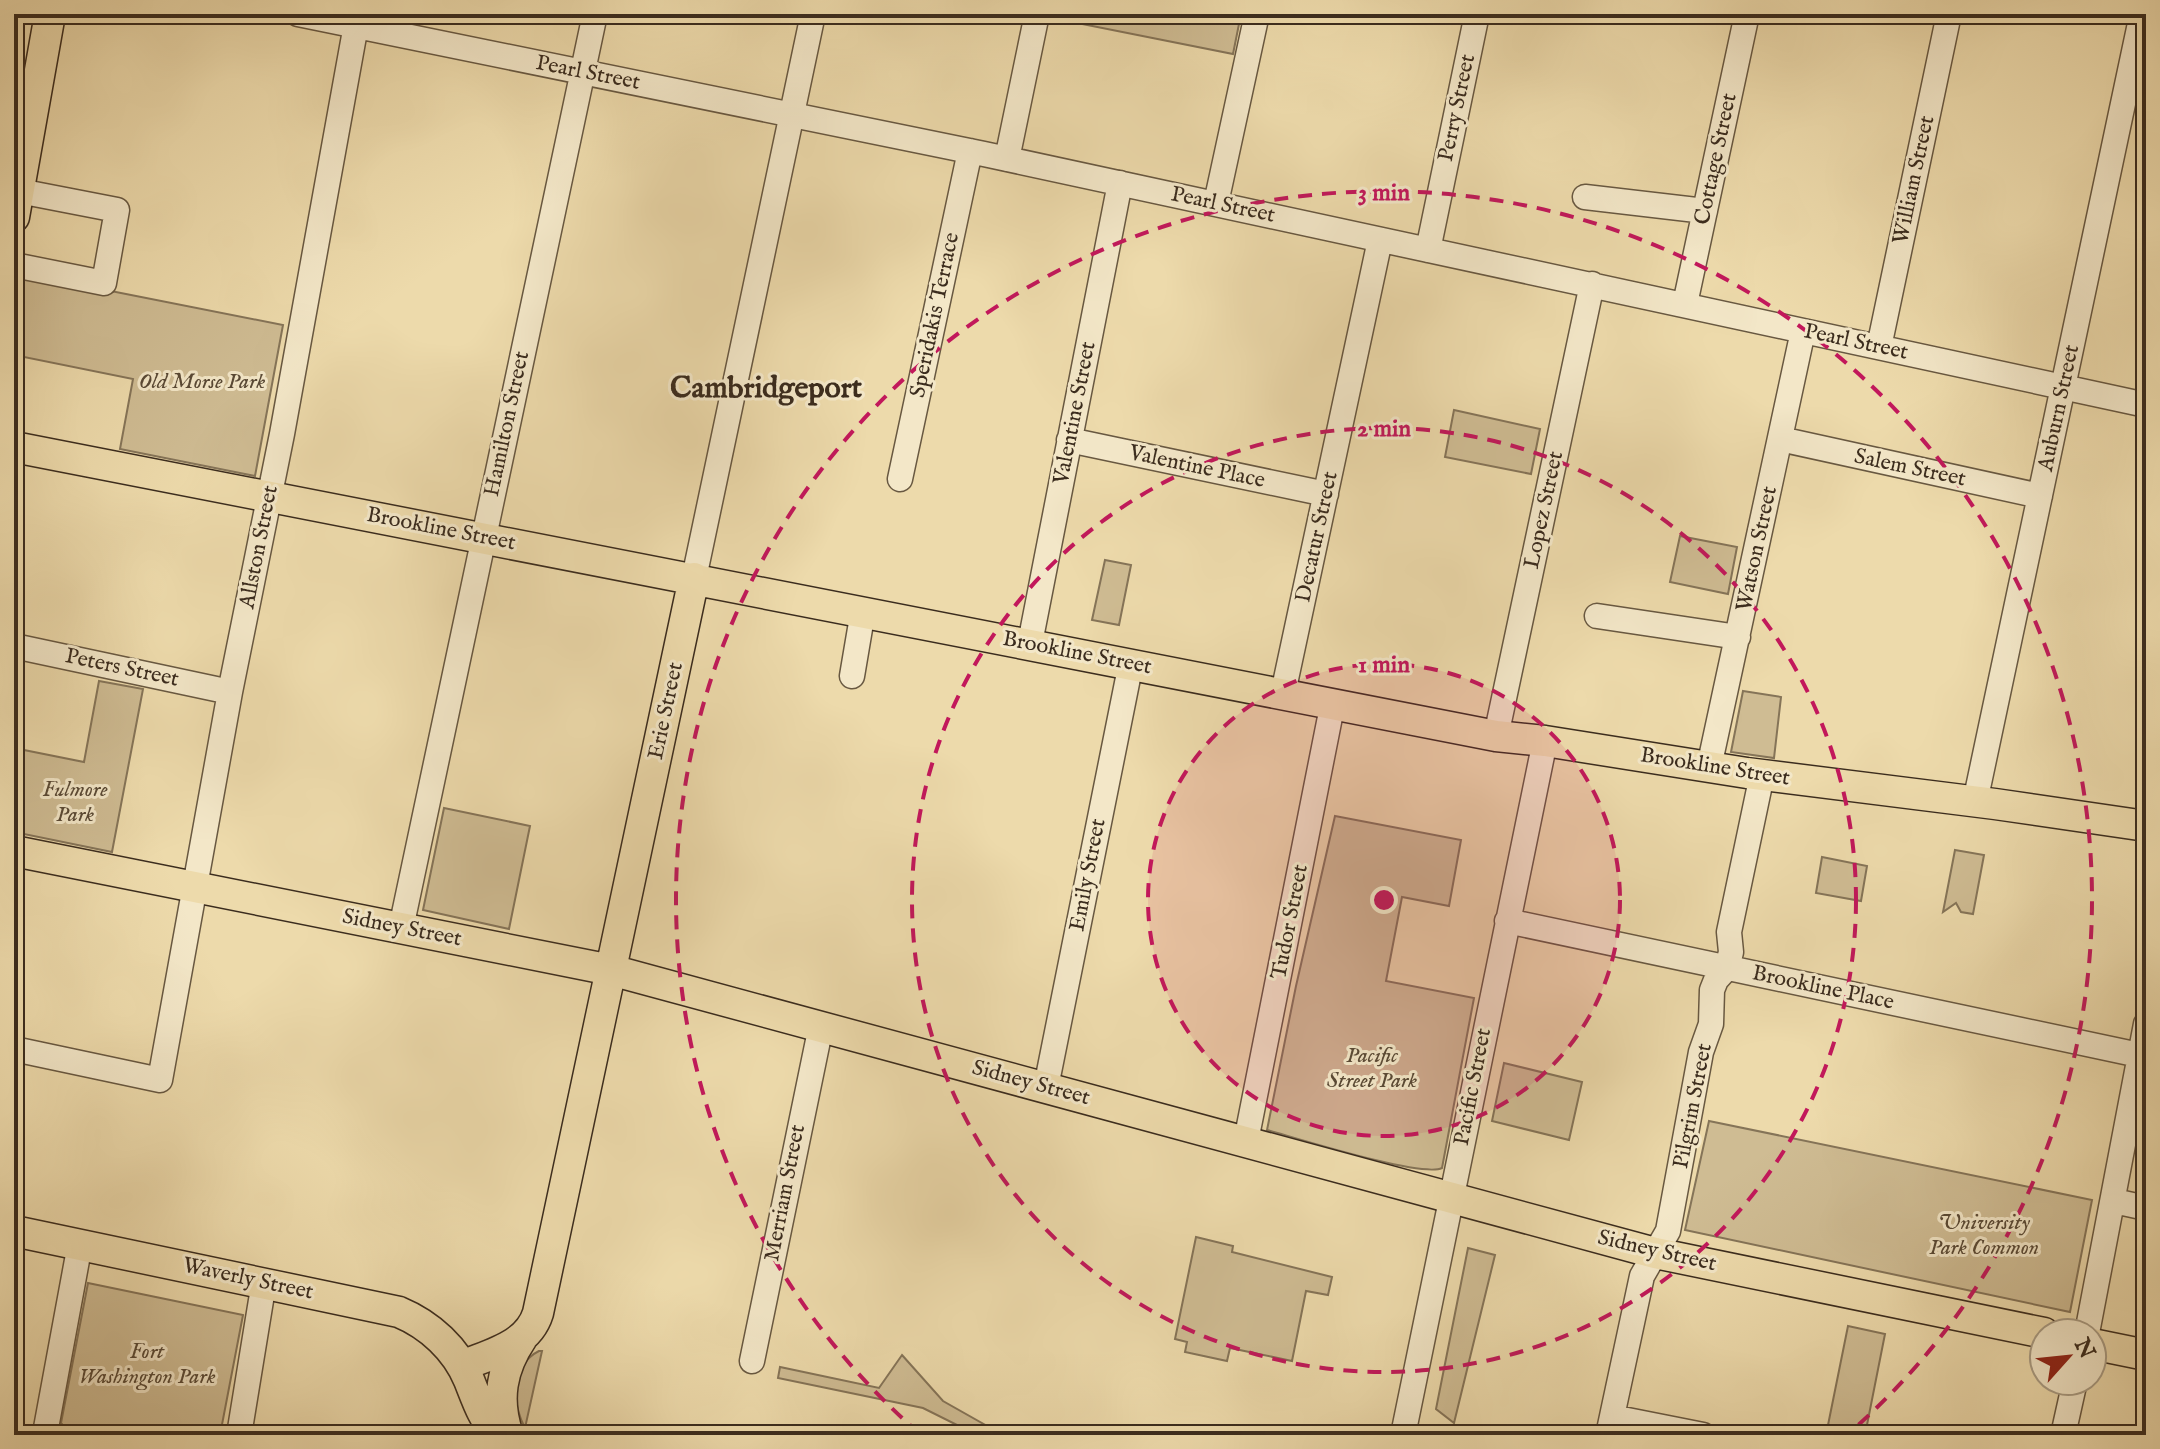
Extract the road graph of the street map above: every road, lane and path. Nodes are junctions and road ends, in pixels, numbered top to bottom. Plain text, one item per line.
1 (50, 14) edge
2 (298, 14) edge
3 (595, 14) edge
4 (813, 14) edge
5 (1037, 14) edge
6 (1257, 14) edge
7 (1477, 14) edge
8 (1747, 14) edge
9 (1949, 14) edge
10 (2142, 14) edge
11 (357, 20) edge
12 (582, 71) junction
13 (791, 117) junction
14 (970, 151) junction
15 (1007, 159) junction
16 (1120, 183) junction
17 (1585, 197) dead end
18 (16, 202) edge
19 (1216, 203) junction
20 (1705, 211) junction
21 (1380, 240) junction
22 (1428, 250) junction
23 (14, 265) edge
24 (1592, 284) junction
25 (1685, 304) junction
26 (1803, 331) junction
27 (1879, 347) junction
28 (2063, 386) junction
29 (2146, 405) edge
30 (1780, 439) junction
31 (1069, 440) junction
32 (14, 447) edge
33 (900, 479) dead end
34 (1326, 494) junction
35 (269, 496) junction
36 (2040, 496) junction
37 (483, 537) junction
38 (694, 578) junction
39 (863, 611) junction
40 (1597, 616) dead end
41 (1738, 637) junction
42 (1030, 643) junction
43 (14, 646) edge
44 (1131, 663) junction
45 (852, 676) dead end
46 (230, 692) junction
47 (1283, 693) junction
48 (1333, 702) junction
49 (1496, 736) junction
50 (1545, 741) junction
51 (1709, 767) junction
52 (1762, 775) junction
53 (1975, 802) junction
54 (2146, 826) edge
55 (14, 851) edge
56 (195, 887) junction
57 (1507, 921) junction
58 (401, 928) junction
59 (1727, 968) junction
60 (611, 970) junction
61 (2146, 1024) edge
62 (821, 1026) junction
63 (14, 1049) edge
64 (2139, 1055) junction
65 (1046, 1087) junction
66 (1246, 1141) junction
67 (1451, 1197) junction
68 (2114, 1201) junction
69 (2146, 1208) edge
70 (14, 1231) edge
71 (80, 1244) junction
72 (1655, 1253) junction
73 (264, 1282) junction
74 (2090, 1317) edge
75 (2028, 1330) edge
76 (522, 1338) junction
77 (2108, 1347) edge
78 (2146, 1355) edge
79 (752, 1361) dead end
80 (462, 1366) junction
81 (2071, 1397) edge
82 (1610, 1426) edge
83 (46, 1428) dead end
84 (1406, 1434) edge
85 (239, 1435) edge
86 (498, 1435) edge
87 (508, 1435) edge
88 (1703, 1435) edge
89 (2063, 1435) edge

1 - 18 main road
2 - 11 street, Pearl Street
3 - 12 street, Hamilton Street
4 - 13 street, Erie Street
5 - 15 street
6 - 19 street
7 - 22 street, Perry Street
8 - 20 street, Cottage Street
9 - 27 street, William Street
10 - 28 street, Auburn Street
11 - 12 street, Pearl Street
11 - 35 street, Allston Street
12 - 13 street, Pearl Street
12 - 37 street, Hamilton Street
13 - 14 street, Pearl Street
13 - 38 street, Erie Street
14 - 15 street, Pearl Street
14 - 33 street, Speridakis Terrace
15 - 16 street, Pearl Street
16 - 19 street, Pearl Street
16 - 31 street, Valentine Street
17 - 20 street
18 - 23 street
19 - 21 street, Pearl Street
20 - 25 street, Cottage Street
21 - 22 street, Pearl Street
21 - 34 street, Decatur Street
22 - 24 street, Pearl Street
24 - 25 street, Pearl Street
24 - 49 street, Lopez Street
25 - 26 street, Pearl Street
26 - 27 street, Pearl Street
26 - 30 street, Watson Street
27 - 28 street, Pearl Street
28 - 29 street, Pearl Street
28 - 36 street, Auburn Street
30 - 36 street, Salem Street
30 - 41 street, Watson Street
31 - 34 street, Valentine Place
31 - 42 street, Valentine Street
32 - 35 main road, Brookline Street
34 - 47 street, Decatur Street
35 - 37 main road, Brookline Street
35 - 46 street, Allston Street
36 - 53 street, Auburn Street
37 - 38 main road, Brookline Street
37 - 58 street, Hamilton Street
38 - 39 main road, Brookline Street
38 - 60 main road, Erie Street
39 - 42 main road, Brookline Street
39 - 45 street
40 - 41 street
41 - 51 street, Watson Street
42 - 44 main road, Brookline Street
43 - 46 street, Peters Street
44 - 47 main road, Brookline Street
44 - 65 street, Emily Street
46 - 56 street, Allston Street
47 - 48 main road, Brookline Street
48 - 49 main road, Brookline Street
48 - 66 street, Tudor Street
49 - 50 main road, Brookline Street
50 - 51 main road, Brookline Street
50 - 57 street, Pacific Street
51 - 52 main road, Brookline Street
52 - 53 main road, Brookline Street
52 - 59 street, Pilgrim Street
53 - 54 main road, Brookline Street
55 - 56 main road, Sidney Street
56 - 58 main road, Sidney Street
56 - 63 street, Allston Street
57 - 59 street, Brookline Place
57 - 67 street, Pacific Street
58 - 60 main road, Sidney Street
59 - 64 street, Brookline Place
59 - 72 street, Pilgrim Street
60 - 62 main road, Sidney Street
60 - 76 main road, Erie Street
61 - 64 street
62 - 65 main road, Sidney Street
62 - 79 street, Merriam Street
64 - 68 street
65 - 66 main road, Sidney Street
66 - 67 main road, Sidney Street
67 - 72 main road, Sidney Street
67 - 84 street, Pacific Street
68 - 69 street
68 - 74 street
70 - 71 main road, Waverly Street
71 - 73 main road, Waverly Street
71 - 83 street
72 - 75 main road, Sidney Street
72 - 82 street, Pilgrim Street
73 - 80 main road, Waverly Street
73 - 85 street
76 - 80 main road
76 - 87 main road, Erie Street
77 - 78 main road
80 - 86 main road, Waverly Street
81 - 89 street
82 - 88 street

